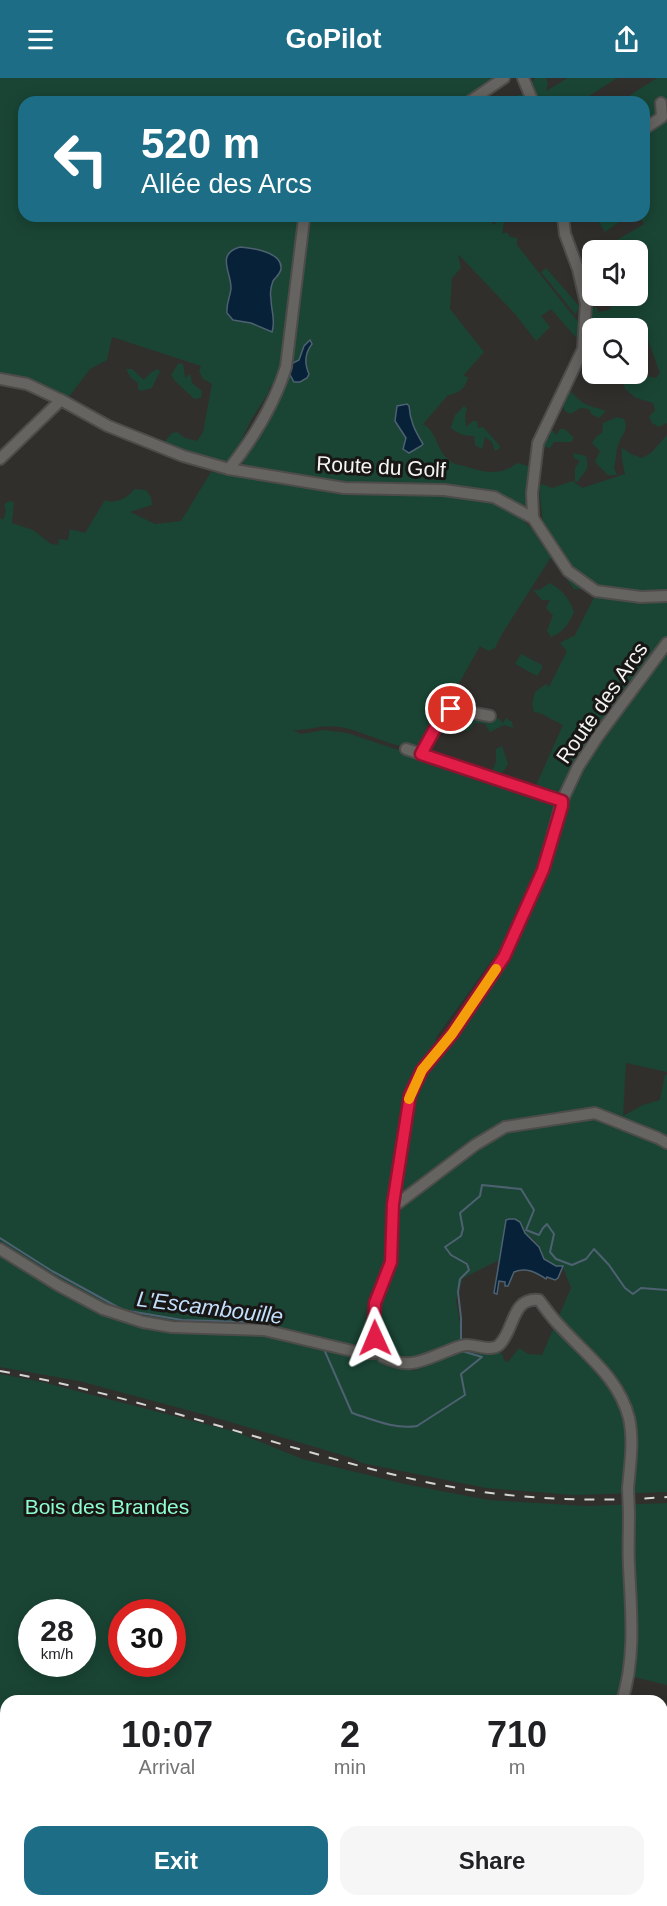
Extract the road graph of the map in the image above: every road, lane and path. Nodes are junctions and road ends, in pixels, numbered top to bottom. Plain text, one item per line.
1 (504, 78) edge
2 (523, 78) edge
3 (478, 96) edge
4 (530, 96) edge
5 (662, 103) dead end
6 (650, 125) edge
7 (304, 222) edge
8 (564, 222) edge
9 (0, 379) edge
10 (61, 400) junction
11 (0, 459) edge
12 (229, 469) junction
13 (533, 518) junction
14 (667, 596) edge
15 (667, 643) edge
16 (490, 716) dead end
17 (406, 749) dead end
18 (421, 754) junction
19 (562, 801) junction
20 (667, 1143) edge
21 (393, 1204) junction
22 (0, 1249) edge
23 (380, 1351) junction
24 (623, 1695) edge

1 - 3 street
2 - 4 street
5 - 6 street
7 - 12 street
8 - 13 street
9 - 10 street, Route du Golf
10 - 11 street
10 - 12 street, Route du Golf
12 - 13 street, Route du Golf
13 - 14 street, Route du Golf
15 - 19 street, Route des Arcs
16 - 18 street
17 - 18 street
18 - 19 street
19 - 21 street, Route des Arcs
20 - 21 street
21 - 23 street, Route des Arcs
22 - 23 street
23 - 24 street, bridge

